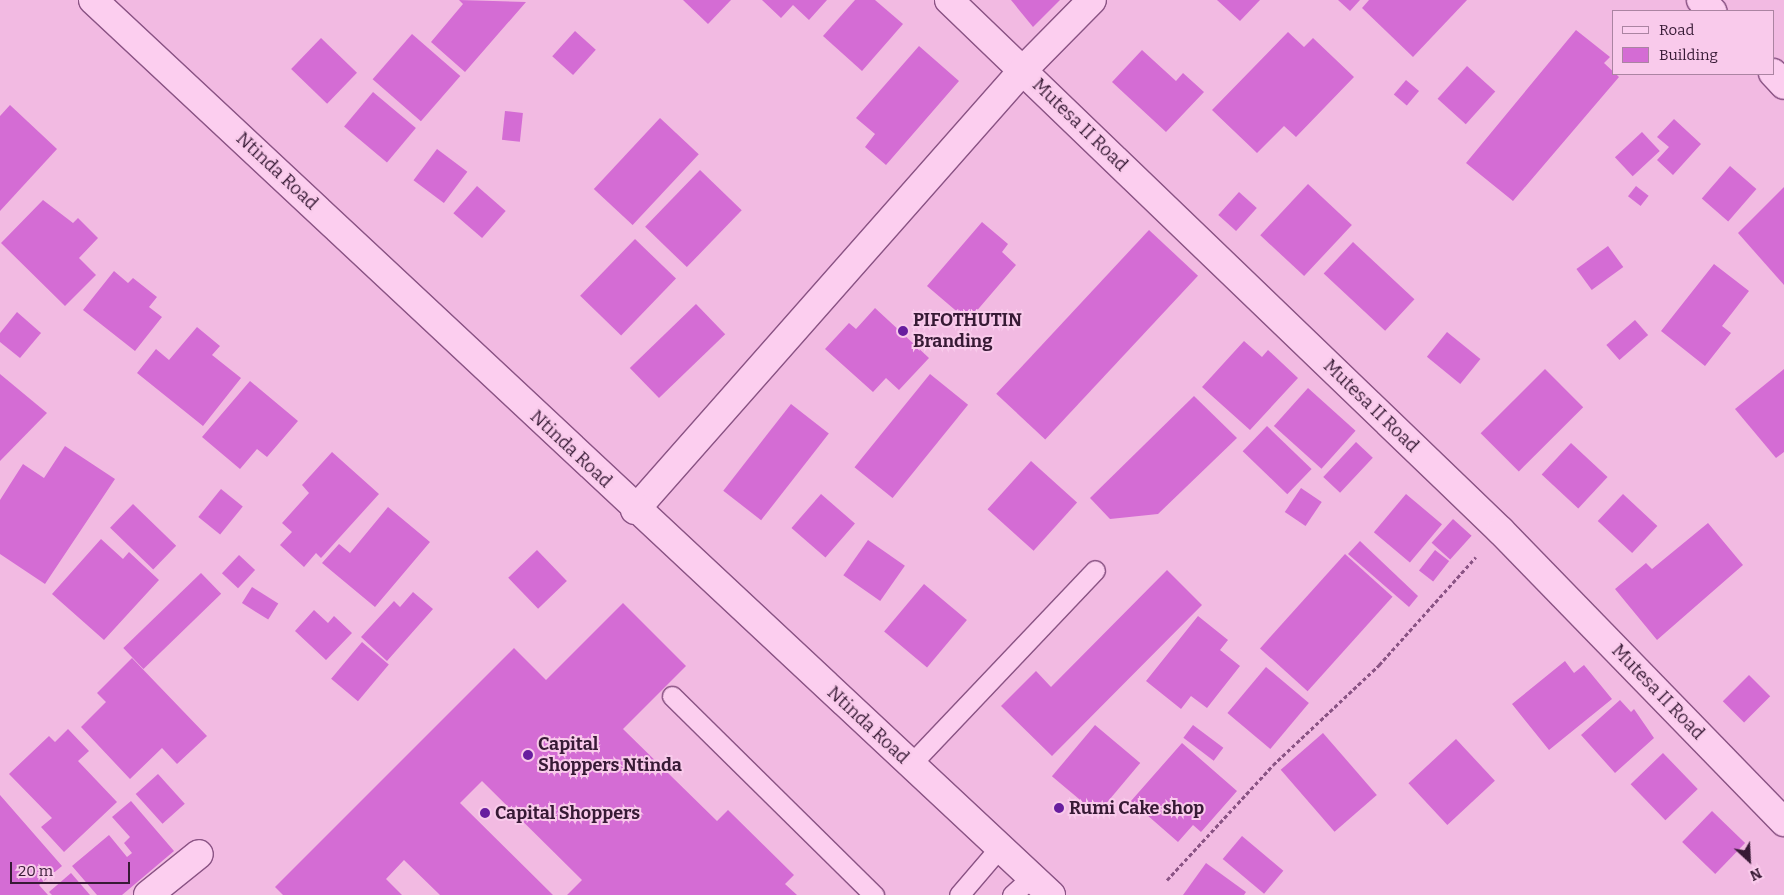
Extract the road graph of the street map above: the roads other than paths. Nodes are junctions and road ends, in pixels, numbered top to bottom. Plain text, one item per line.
1 (93, 0) edge
2 (948, 0) edge
3 (1092, 0) edge
4 (1701, 0) edge
5 (1711, 10) edge
6 (1023, 70) junction
7 (1774, 74) edge
8 (1784, 84) edge
9 (635, 510) junction
10 (1094, 570) dead end
11 (672, 696) dead end
12 (910, 764) junction
13 (1784, 822) edge
14 (1000, 846) junction
15 (199, 854) dead end
16 (1032, 877) junction
17 (148, 895) edge
18 (874, 895) edge
19 (959, 895) edge
20 (1012, 895) edge
21 (1051, 895) edge

1 - 9 street, Ntinda Road
2 - 6 street, Mutesa II Road
3 - 6 street
4 - 5 street
6 - 9 street
6 - 13 street, Mutesa II Road
7 - 8 street
9 - 12 street, Ntinda Road
10 - 12 lane
11 - 18 lane
12 - 14 street, Ntinda Road
14 - 16 street, Ntinda Road
14 - 19 lane
15 - 17 street
16 - 20 lane
16 - 21 street, Ntinda Road

